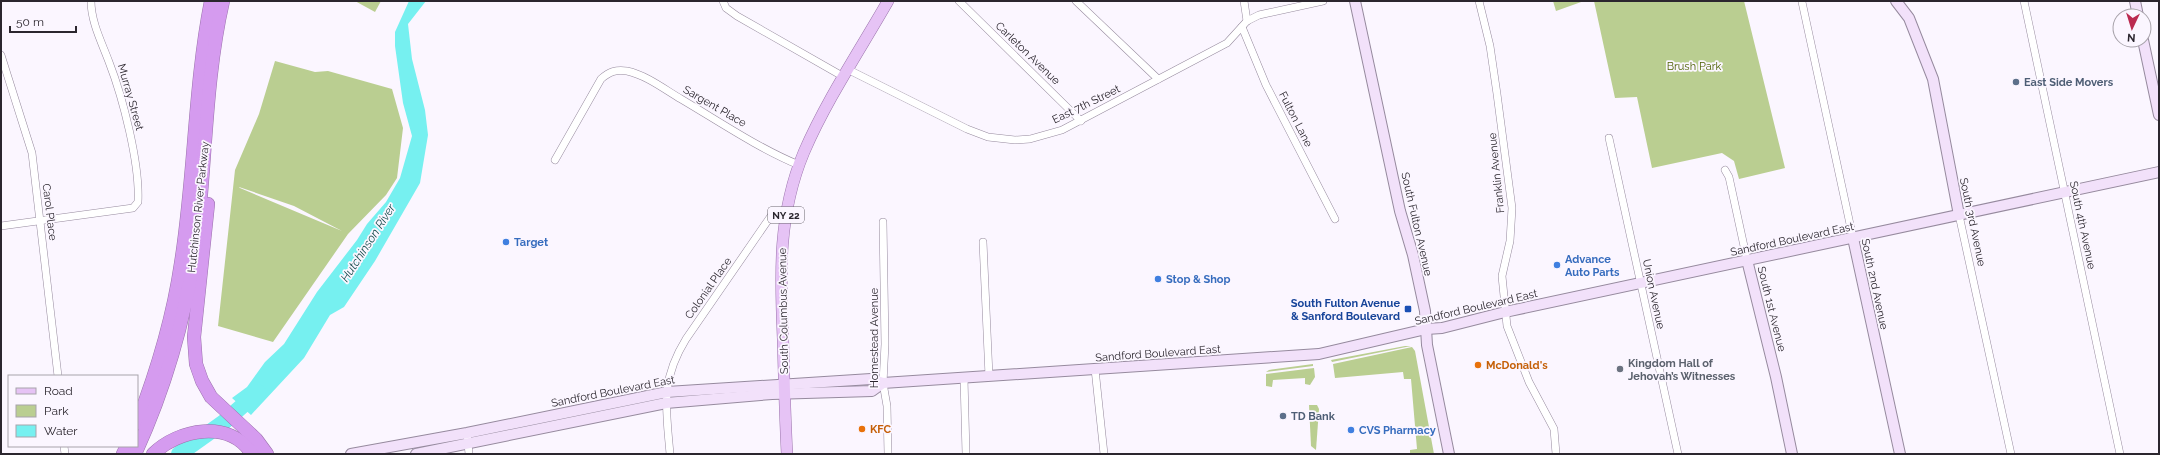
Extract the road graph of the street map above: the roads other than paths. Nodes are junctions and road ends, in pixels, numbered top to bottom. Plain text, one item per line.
1 (91, 1) edge
2 (212, 1) edge
3 (223, 1) edge
4 (723, 1) edge
5 (888, 1) edge
6 (959, 1) edge
7 (1076, 1) edge
8 (1244, 1) edge
9 (1323, 1) edge
10 (1355, 1) edge
11 (1479, 1) edge
12 (1896, 1) edge
13 (2024, 1) edge
14 (1802, 2) edge
15 (1247, 21) junction
16 (1242, 27) junction
17 (2145, 48) edge
18 (1, 55) edge
19 (847, 73) junction
20 (1158, 79) junction
21 (210, 82) junction
22 (2159, 115) edge
23 (1081, 121) junction
24 (1609, 138) dead end
25 (555, 160) dead end
26 (800, 165) junction
27 (1725, 170) dead end
28 (2159, 172) edge
29 (2064, 192) junction
30 (786, 210) junction
31 (1959, 215) junction
32 (1335, 219) dead end
33 (41, 221) junction
34 (883, 222) dead end
35 (1, 226) edge
36 (1853, 238) junction
37 (983, 242) dead end
38 (1747, 260) junction
39 (1641, 284) junction
40 (1505, 312) junction
41 (1426, 329) junction
42 (1095, 369) junction
43 (58, 375) edge
44 (989, 376) junction
45 (964, 378) junction
46 (883, 383) junction
47 (784, 389) junction
48 (667, 392) junction
49 (666, 403) junction
50 (138, 420) edge
51 (467, 438) junction
52 (247, 439) junction
53 (138, 446) edge
54 (153, 454) edge
55 (252, 454) edge
56 (268, 454) edge
57 (351, 454) edge
58 (416, 454) edge
59 (469, 454) edge
60 (670, 454) edge
61 (787, 454) edge
62 (888, 454) edge
63 (966, 454) edge
64 (1104, 454) edge
65 (1449, 454) edge
66 (1556, 454) edge
67 (1678, 454) edge
68 (1792, 454) edge
69 (1900, 454) edge
70 (2011, 454) edge
71 (2120, 454) edge

1 - 33 street, Murray Street
2 - 50 highway, Hutchinson River Parkway
3 - 21 highway, Hutchinson River Parkway
4 - 19 street, East 7th Street
5 - 19 main road, South Columbus Avenue / NY 22
6 - 23 street, Carleton Avenue
7 - 20 street
8 - 15 street
9 - 15 street, East 7th Street
10 - 41 street, South Fulton Avenue
11 - 40 street, Franklin Avenue
12 - 31 street, South 3rd Avenue
13 - 29 street, South 4th Avenue
14 - 36 street, South 2nd Avenue
15 - 16 street, East 7th Street
16 - 20 street, East 7th Street
16 - 32 street, Fulton Lane
17 - 22 street
18 - 33 street, Carol Place
19 - 23 street, East 7th Street
19 - 26 main road, South Columbus Avenue / NY 22
20 - 23 street, East 7th Street
21 - 52 highway
21 - 53 highway, Hutchinson River Parkway
24 - 39 street, Union Avenue
25 - 26 street, Sargent Place
26 - 30 main road, South Columbus Avenue / NY 22
27 - 38 street, South 1st Avenue
28 - 29 street, Sandford Boulevard East
29 - 31 street, Sandford Boulevard East
29 - 71 street, South 4th Avenue
30 - 47 main road, South Columbus Avenue / NY 22
30 - 48 street, Colonial Place
31 - 36 street, Sandford Boulevard East
31 - 70 street, South 3rd Avenue
33 - 35 street
33 - 43 street, Carol Place
34 - 46 street, Homestead Avenue
36 - 38 street, Sandford Boulevard East
36 - 69 street, South 2nd Avenue
37 - 44 street
38 - 39 street, Sandford Boulevard East
38 - 68 street, South 1st Avenue
39 - 40 street, Sandford Boulevard East
39 - 67 street, Union Avenue
40 - 41 street, Sandford Boulevard East
40 - 66 street, Franklin Avenue
41 - 42 street, Sandford Boulevard East
41 - 65 street, South Fulton Avenue
42 - 44 street, Sandford Boulevard East
42 - 64 street
44 - 45 street, Sandford Boulevard East
45 - 46 street, Sandford Boulevard East
45 - 63 street
46 - 47 street, Sandford Boulevard East
46 - 62 street, Homestead Avenue
47 - 48 street, Sandford Boulevard East
47 - 49 street, Sandford Boulevard East
47 - 61 main road, South Columbus Avenue / NY 22
48 - 49 street, Colonial Place
48 - 51 street, Sandford Boulevard East
49 - 51 street, Sandford Boulevard East
49 - 60 street, Colonial Place
51 - 57 street, Sandford Boulevard East
51 - 58 street, Sandford Boulevard East
51 - 59 street
52 - 54 highway
52 - 55 highway
52 - 56 highway

